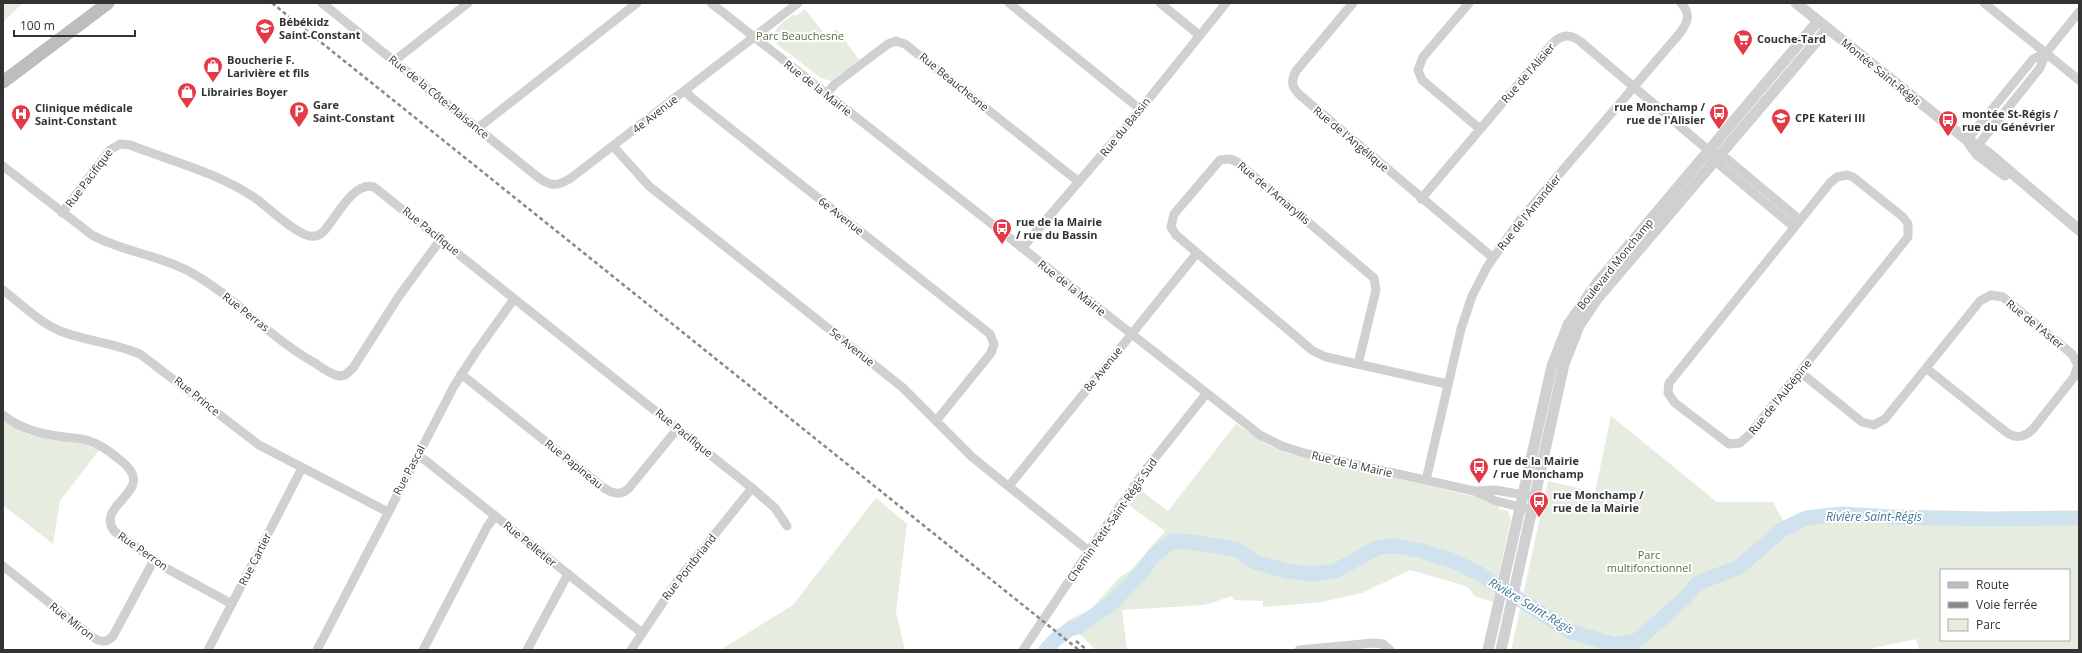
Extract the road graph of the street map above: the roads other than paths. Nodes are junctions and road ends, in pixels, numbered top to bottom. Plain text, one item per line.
1 (108, 3) edge
2 (468, 3) edge
3 (637, 3) edge
4 (711, 3) edge
5 (798, 3) edge
6 (1009, 3) edge
7 (1160, 3) edge
8 (1226, 3) edge
9 (1353, 3) edge
10 (1469, 3) edge
11 (1681, 3) edge
12 (1796, 3) edge
13 (1984, 3) edge
14 (323, 4) edge
15 (2079, 12) edge
16 (1818, 21) junction
17 (1827, 29) junction
18 (1200, 35) junction
19 (754, 37) junction
20 (2046, 53) junction
21 (394, 61) junction
22 (2079, 80) edge
23 (3, 82) edge
24 (1634, 86) junction
25 (685, 91) junction
26 (826, 94) junction
27 (1140, 109) junction
28 (478, 128) junction
29 (1480, 129) junction
30 (1966, 140) junction
31 (613, 146) junction
32 (1976, 148) junction
33 (1708, 150) junction
34 (1718, 157) junction
35 (3, 166) edge
36 (1079, 182) junction
37 (554, 186) joint
38 (1421, 199) junction
39 (62, 213) junction
40 (1797, 223) junction
41 (2079, 230) edge
42 (441, 239) junction
43 (1022, 248) junction
44 (1197, 253) junction
45 (1492, 257) junction
46 (3, 290) edge
47 (514, 299) junction
48 (1131, 334) junction
49 (1358, 364) junction
50 (1926, 368) junction
51 (1800, 372) junction
52 (460, 374) junction
53 (1447, 384) junction
54 (1206, 394) junction
55 (3, 415) edge
56 (936, 421) junction
57 (678, 428) junction
58 (417, 456) junction
59 (302, 468) junction
60 (1426, 480) junction
61 (1009, 486) junction
62 (752, 488) junction
63 (1474, 491) junction
64 (1523, 495) junction
65 (1535, 497) junction
66 (1520, 507) junction
67 (1532, 510) junction
68 (388, 512) junction
69 (495, 516) junction
70 (787, 526) dead end
71 (1089, 551) junction
72 (154, 560) junction
73 (3, 566) edge
74 (568, 574) junction
75 (232, 604) junction
76 (642, 632) junction
77 (208, 650) edge
78 (318, 650) edge
79 (423, 650) edge
80 (527, 650) edge
81 (631, 650) edge
82 (1023, 650) edge
83 (1299, 650) edge
84 (1390, 650) edge
85 (1488, 650) edge
86 (1501, 650) edge

1 - 23 main road
2 - 21 street
3 - 28 street
4 - 19 street, Rue de la Mairie
5 - 19 street, 4e Avenue
6 - 27 street
7 - 18 street
8 - 18 street, Rue du Bassin
9 - 38 street, Rue de l'Angélique
10 - 29 street
11 - 24 street, Rue de l'Amandier
12 - 16 street, Montée Saint-Régis
13 - 20 street
14 - 21 street, Rue de la Côte-Plaisance
15 - 20 street
16 - 17 street, Montée Saint-Régis
16 - 33 street, Boulevard Monchamp
17 - 30 street, Montée Saint-Régis
17 - 34 street, Boulevard Monchamp
18 - 27 street, Rue du Bassin
19 - 25 street, 4e Avenue
19 - 26 street, Rue de la Mairie
20 - 22 street
20 - 30 street
20 - 32 street
21 - 28 street, Rue de la Côte-Plaisance
24 - 29 street, Rue de l'Alisier
24 - 33 street, Rue de l'Alisier
24 - 45 street, Rue de l'Amandier
25 - 31 street, 4e Avenue
25 - 56 street, 6e Avenue
26 - 36 street, Rue Beauchesne
26 - 43 street, Rue de la Mairie
27 - 36 street, Rue du Bassin
28 - 37 street, Rue de la Côte-Plaisance
29 - 38 street, Rue de l'Alisier
30 - 32 street, Montée Saint-Régis
31 - 37 street, 4e Avenue
31 - 56 street, 5e Avenue
32 - 41 street, Montée Saint-Régis
33 - 34 street, Rue de l'Alisier
33 - 64 street, Boulevard Monchamp
34 - 40 street, Rue de l'Alisier
34 - 65 street, Boulevard Monchamp
35 - 39 street, Rue Perras
36 - 43 street, Rue du Bassin
38 - 45 street, Rue de l'Angélique
39 - 42 street, Rue Pacifique
39 - 42 street, Rue Perras
40 - 51 street, Rue de l'Aubépine
40 - 51 street, Rue de l'Aubépine
42 - 47 street, Rue Pacifique
43 - 48 street, Rue de la Mairie
44 - 48 street, 8e Avenue
44 - 49 street, Rue de l'Amaryllis
44 - 49 street, Rue de l'Amaryllis
45 - 53 street, Rue de l'Amandier
46 - 59 street, Rue Prince
47 - 52 street, Rue Pascal
47 - 57 street, Rue Pacifique
48 - 54 street, Rue de la Mairie
48 - 61 street, 8e Avenue
49 - 53 street, Rue de l'Amaryllis
50 - 50 street, Rue de l'Aster
50 - 51 street, Rue de l'Aster
52 - 57 street, Rue Papineau
52 - 58 street, Rue Pascal
53 - 60 street, Rue de l'Amandier
54 - 60 street, Rue de la Mairie
54 - 71 street, Chemin Petit-Saint-Régis Sud
55 - 72 street, Rue Perron
56 - 61 street, 5e Avenue
57 - 62 street, Rue Pacifique
58 - 68 street, Rue Pascal
58 - 69 street, Rue Pelletier
59 - 68 street, Rue Prince
59 - 75 street, Rue Cartier
60 - 63 street, Rue de la Mairie
61 - 71 street, 5e Avenue
62 - 70 street, Rue Pacifique
62 - 76 street, Rue Pontbriand
63 - 64 street, Rue de la Mairie
63 - 66 street, Rue de la Mairie
64 - 65 street, Rue de la Mairie
64 - 66 street, Boulevard Monchamp
65 - 67 street, Boulevard Monchamp
66 - 67 street, Rue de la Mairie
66 - 85 street, Boulevard Monchamp
67 - 86 street, Boulevard Monchamp
68 - 78 street, Rue Pascal
69 - 74 street, Rue Pelletier
69 - 79 street
71 - 82 street, Chemin Petit-Saint-Régis Sud
72 - 73 street, Rue Miron
72 - 75 street, Rue Perron
74 - 76 street, Rue Pelletier
74 - 80 street
75 - 77 street, Rue Cartier
76 - 81 street, Rue Pontbriand
83 - 84 street

